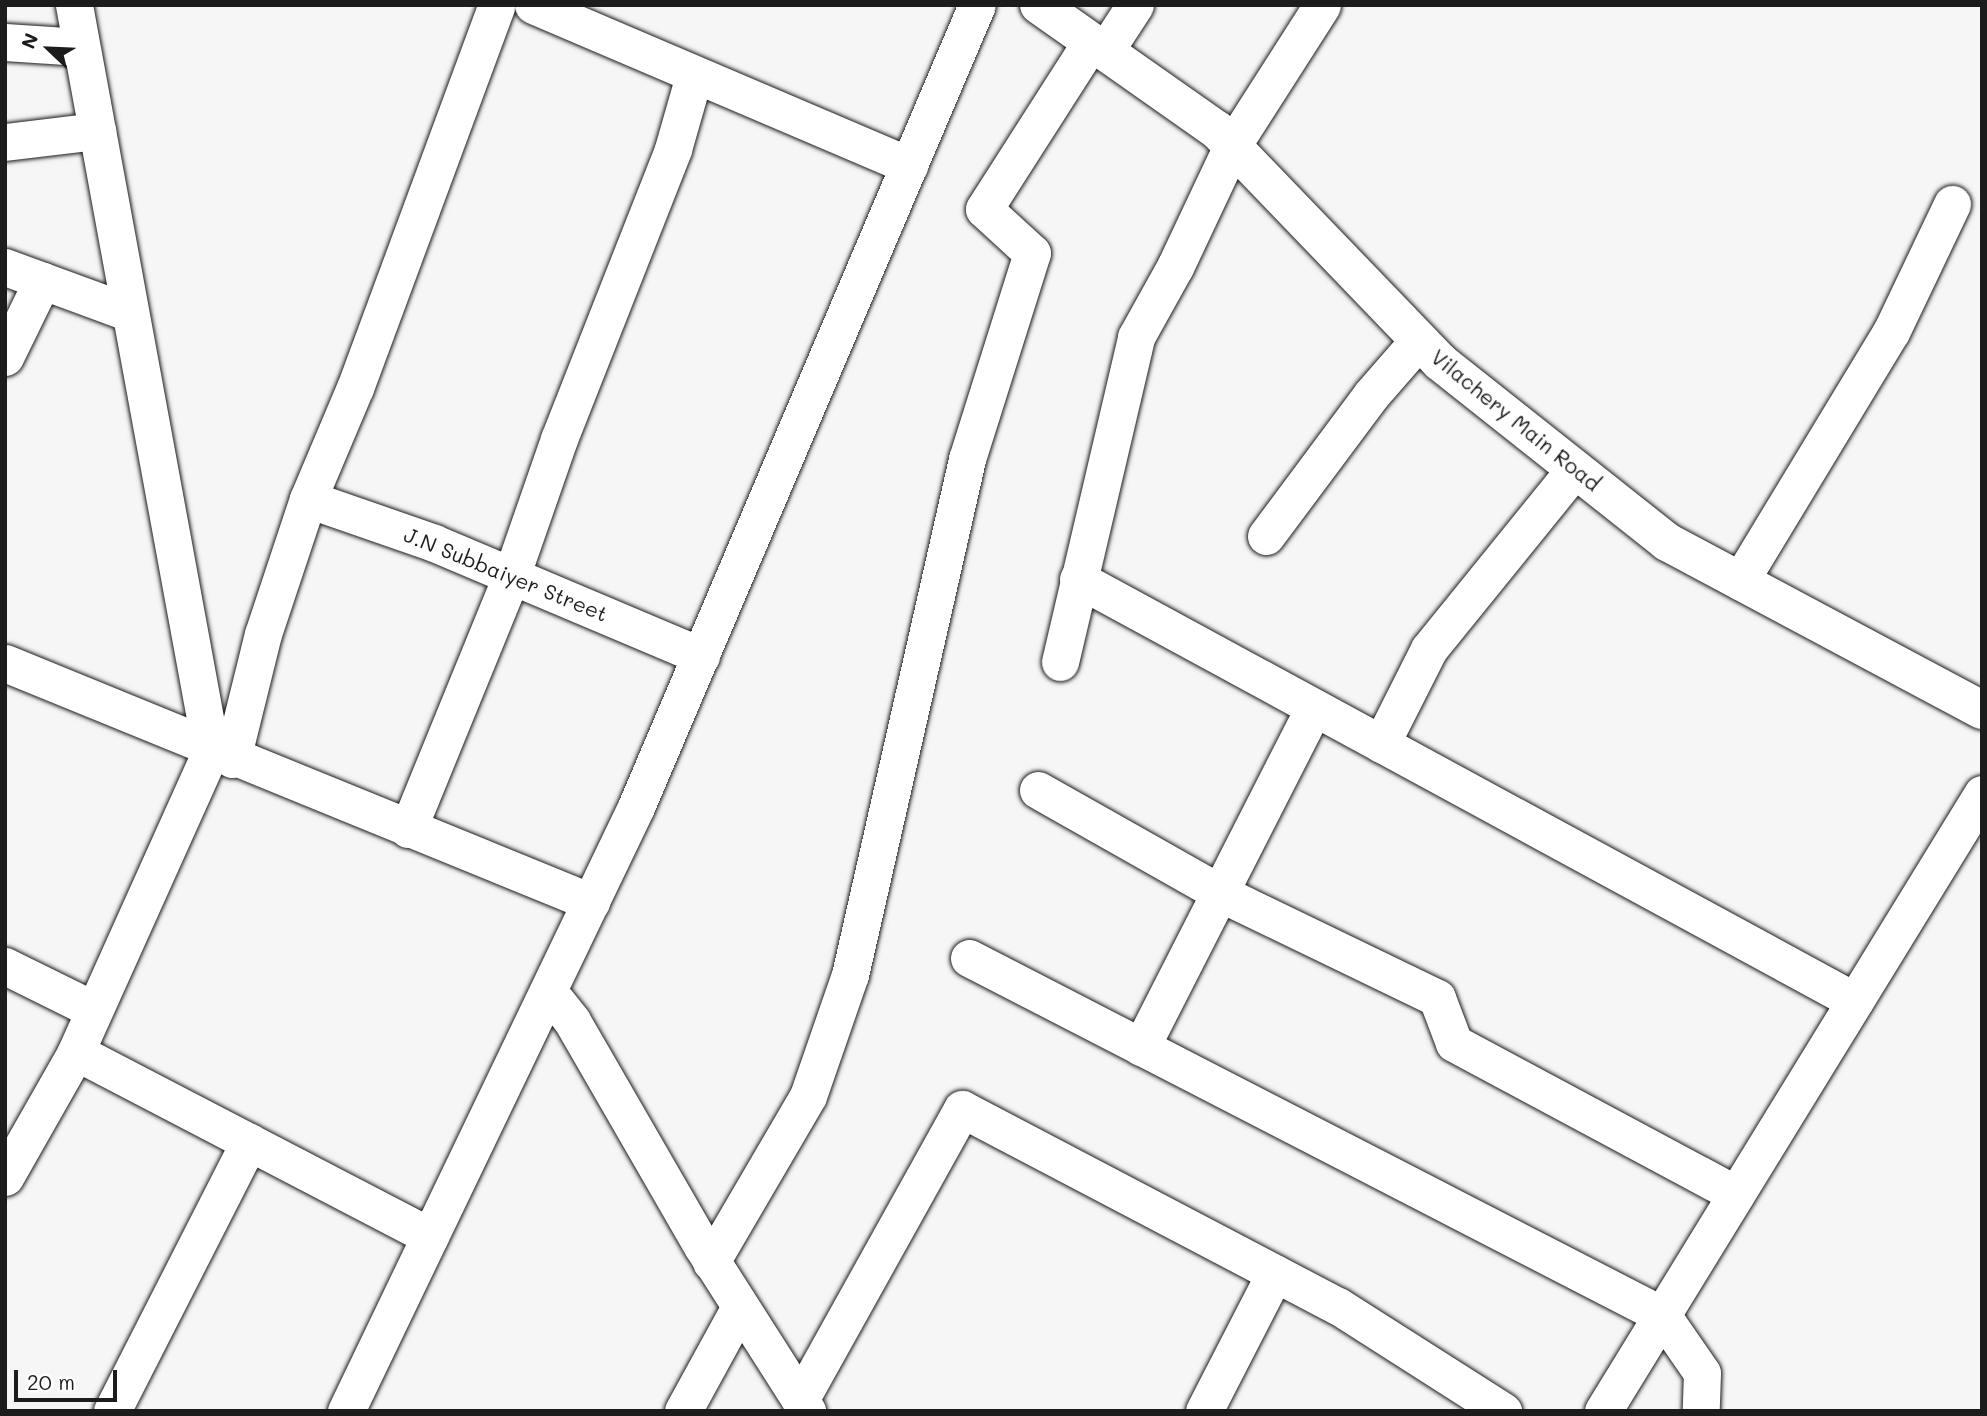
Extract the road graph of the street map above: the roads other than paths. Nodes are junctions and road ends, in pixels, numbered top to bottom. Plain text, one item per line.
1 (74, 5) edge
2 (497, 5) edge
3 (533, 5) edge
4 (977, 5) edge
5 (1039, 5) edge
6 (1135, 5) edge
7 (1322, 5) edge
8 (5, 42) edge
9 (81, 47) junction
10 (1098, 47) junction
11 (694, 76) junction
12 (97, 131) junction
13 (5, 142) edge
14 (1231, 146) junction
15 (909, 164) junction
16 (1952, 204) dead end
17 (5, 267) edge
18 (42, 281) junction
19 (130, 313) junction
20 (1419, 340) junction
21 (5, 357) edge
22 (1576, 469) junction
23 (309, 499) junction
24 (1266, 536) dead end
25 (512, 574) junction
26 (1078, 579) junction
27 (1740, 581) junction
28 (701, 656) junction
29 (1060, 662) dead end
30 (5, 663) edge
31 (1314, 708) junction
32 (1982, 710) edge
33 (1381, 744) junction
34 (222, 755) junction
35 (1038, 790) dead end
36 (1982, 794) edge
37 (408, 830) junction
38 (1220, 893) junction
39 (591, 902) junction
40 (969, 958) dead end
41 (5, 966) edge
42 (548, 991) junction
43 (1855, 1001) junction
44 (94, 1010) junction
45 (1141, 1047) junction
46 (76, 1052) junction
47 (249, 1142) junction
48 (5, 1177) edge
49 (1736, 1194) junction
50 (430, 1236) junction
51 (712, 1262) junction
52 (1275, 1273) junction
53 (740, 1307) junction
54 (1662, 1315) junction
55 (803, 1405) edge
56 (112, 1411) edge
57 (346, 1411) edge
58 (683, 1411) edge
59 (1204, 1411) edge
60 (1503, 1411) edge
61 (1602, 1411) edge
62 (1702, 1411) edge

1 - 9 street
2 - 23 street
3 - 11 street
4 - 15 street
5 - 10 main road, Vilachery Main Road
6 - 10 street
7 - 14 street
8 - 9 street
9 - 12 street
10 - 14 main road, Vilachery Main Road
10 - 51 street
11 - 15 street
11 - 25 street
12 - 13 street
12 - 19 street
14 - 20 main road, Vilachery Main Road
14 - 26 street
15 - 28 street
16 - 27 street
17 - 18 street
18 - 19 street
18 - 21 street
19 - 34 street
20 - 22 main road, Vilachery Main Road
20 - 24 street
22 - 27 main road, Vilachery Main Road
22 - 33 street
23 - 25 street, J.N Subbaiyer Street
23 - 34 street
25 - 28 street, J.N Subbaiyer Street
25 - 37 street
26 - 29 street
26 - 31 street
27 - 32 main road, Vilachery Main Road
28 - 39 street
30 - 34 street
31 - 33 street
31 - 38 street
33 - 43 street
34 - 37 street
34 - 44 street
35 - 38 street
36 - 43 street
37 - 39 street
38 - 45 street
38 - 49 street
39 - 42 street
40 - 45 street
41 - 44 street
42 - 50 street
42 - 51 street
43 - 49 street
44 - 46 street
45 - 54 street
46 - 47 street
46 - 48 street
47 - 50 street
47 - 56 street
49 - 54 street
50 - 57 street
51 - 53 street
52 - 55 street
52 - 59 street
52 - 60 street
53 - 55 street
53 - 58 street
54 - 61 street
54 - 62 street

